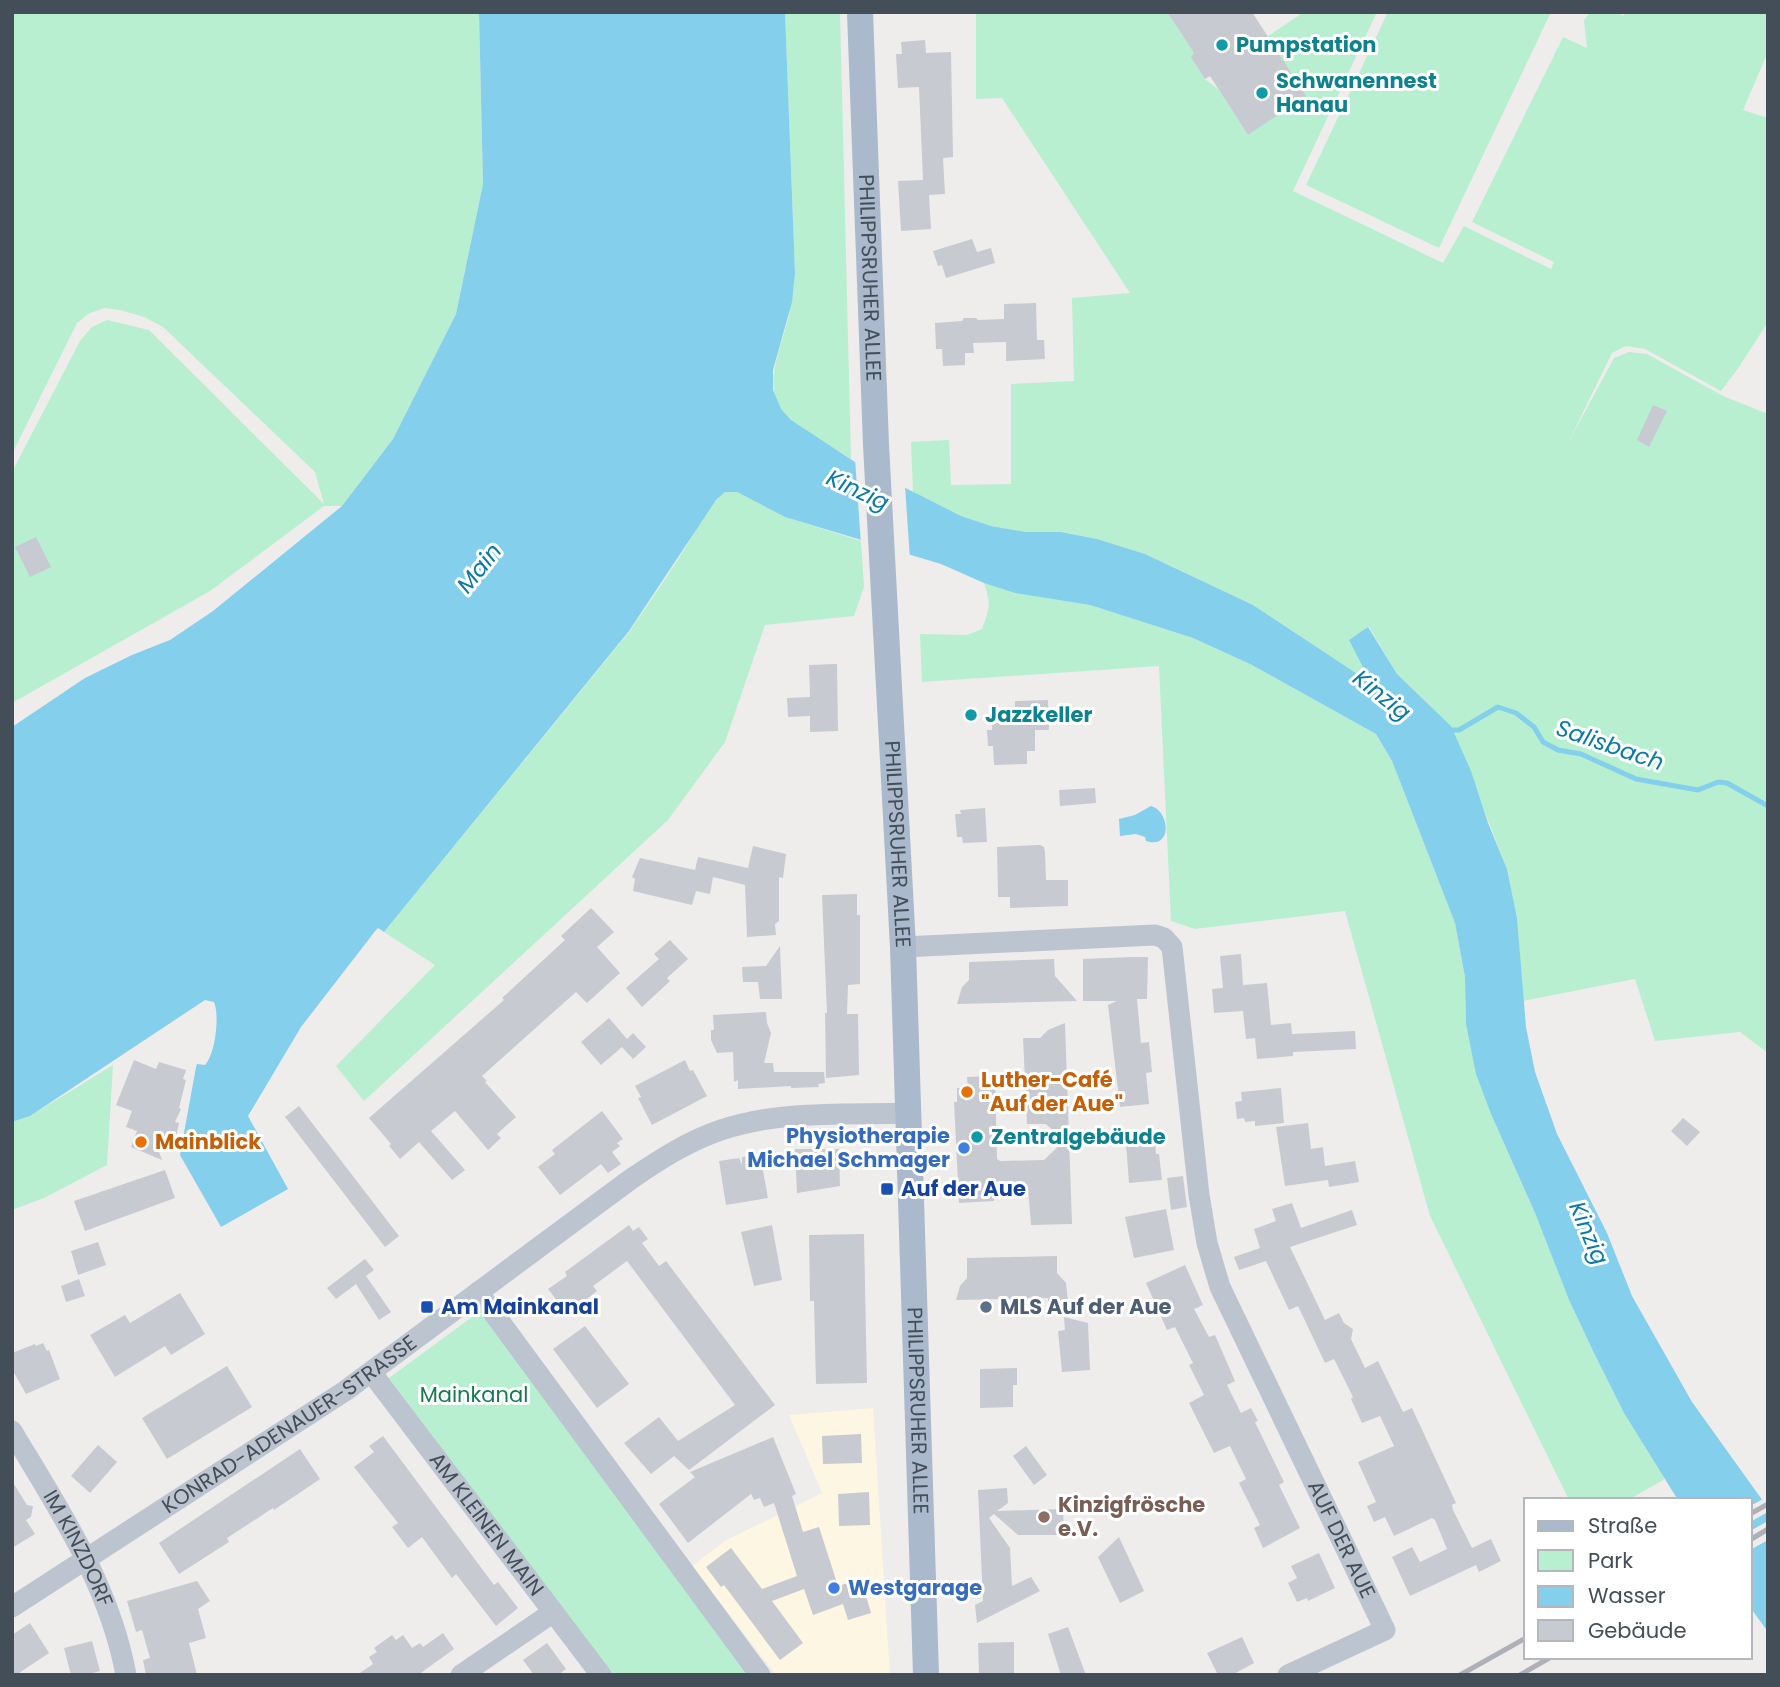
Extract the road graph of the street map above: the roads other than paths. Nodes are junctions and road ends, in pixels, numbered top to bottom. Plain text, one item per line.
1 (860, 12) edge
2 (903, 947) junction
3 (908, 1113) junction
4 (478, 1292) junction
5 (371, 1372) junction
6 (12, 1431) edge
7 (88, 1560) junction
8 (12, 1607) edge
9 (552, 1613) junction
10 (126, 1675) edge
11 (461, 1675) edge
12 (601, 1675) edge
13 (760, 1675) edge
14 (926, 1675) edge
15 (1288, 1675) edge

1 - 2 main road, PHILIPPSRUHER ALLEE
2 - 3 main road, PHILIPPSRUHER ALLEE
2 - 15 street, AUF DER AUE
3 - 4 street, KONRAD-ADENAUER-STRASSE
3 - 14 main road, PHILIPPSRUHER ALLEE
4 - 5 street, KONRAD-ADENAUER-STRASSE
4 - 13 street
5 - 7 street, KONRAD-ADENAUER-STRASSE
5 - 9 street, AM KLEINEN MAIN
6 - 7 street, IM KINZDORF
7 - 8 street, KONRAD-ADENAUER-STRASSE
7 - 10 street, IM KINZDORF
9 - 11 street
9 - 12 street, AM KLEINEN MAIN

